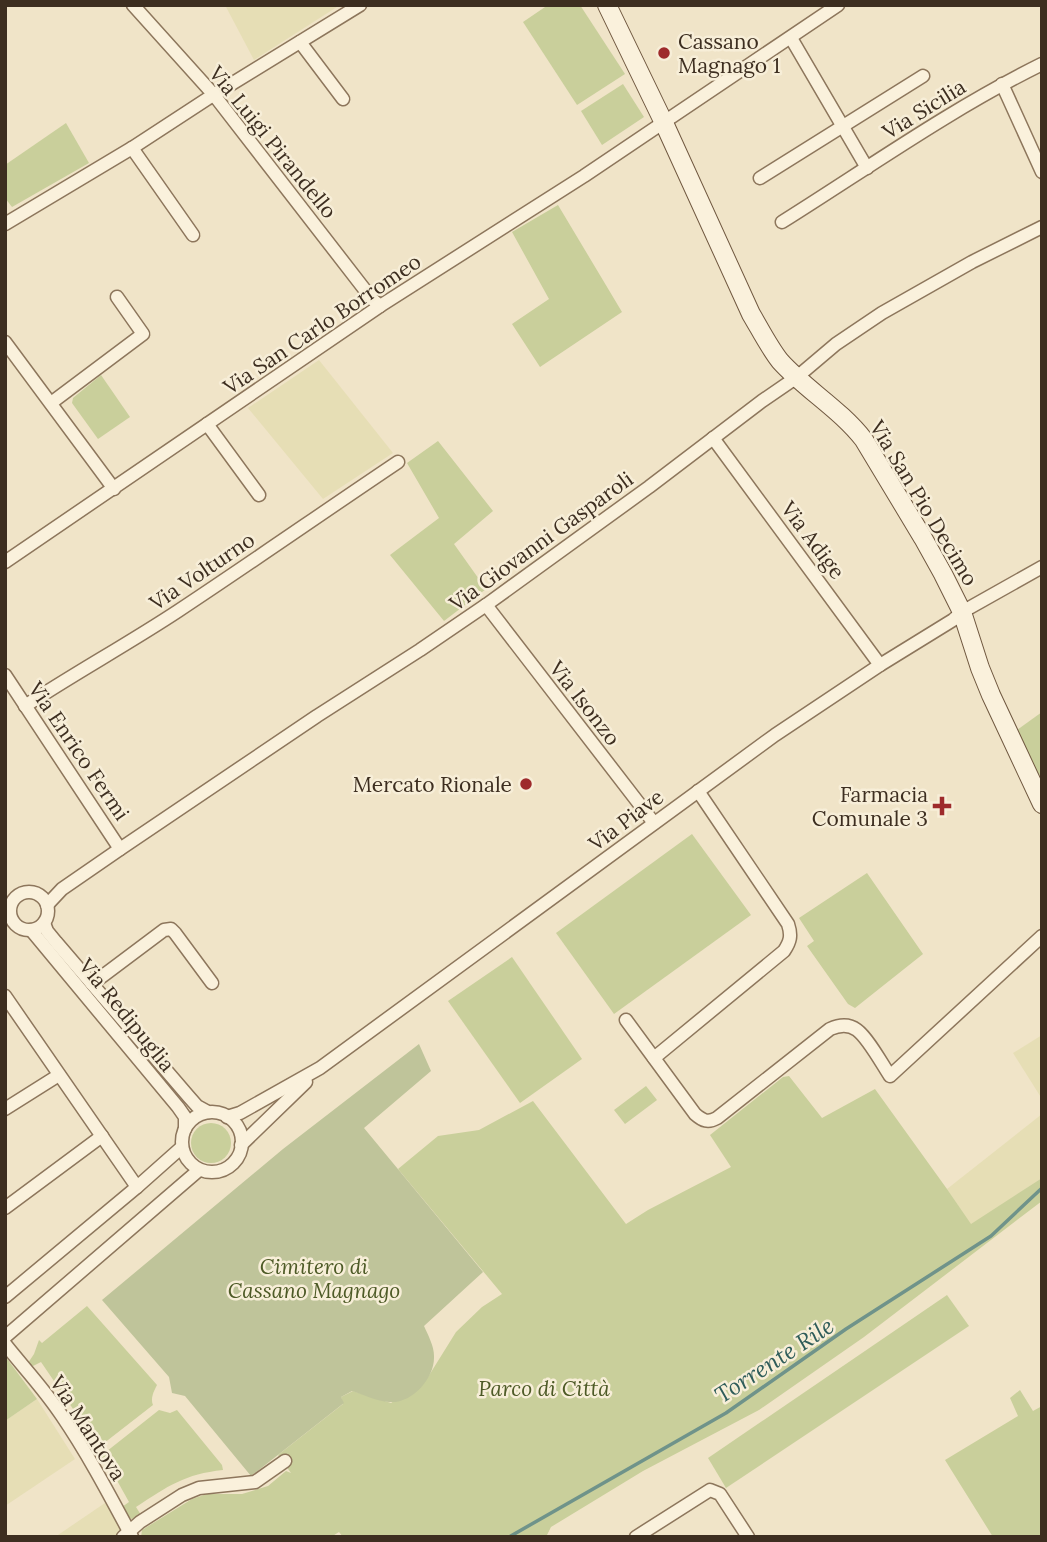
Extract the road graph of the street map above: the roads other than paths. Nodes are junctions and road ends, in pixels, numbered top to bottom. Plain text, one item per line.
1 (133, 5) edge
2 (359, 5) edge
3 (607, 5) edge
4 (838, 5) edge
5 (791, 38) junction
6 (300, 42) junction
7 (1042, 64) edge
8 (923, 76) dead end
9 (1002, 84) junction
10 (214, 95) junction
11 (343, 99) dead end
12 (664, 122) junction
13 (842, 126) junction
14 (132, 148) junction
15 (867, 168) junction
16 (1042, 172) edge
17 (760, 178) dead end
18 (782, 222) dead end
19 (5, 224) edge
20 (1042, 227) edge
21 (193, 235) dead end
22 (117, 297) dead end
23 (380, 306) junction
24 (7, 346) edge
25 (797, 377) junction
26 (51, 403) junction
27 (207, 424) junction
28 (713, 438) junction
29 (398, 462) dead end
30 (114, 489) junction
31 (258, 495) dead end
32 (5, 562) edge
33 (1042, 566) edge
34 (486, 605) junction
35 (961, 612) junction
36 (880, 665) junction
37 (5, 676) edge
38 (25, 706) junction
39 (698, 791) junction
40 (1042, 804) edge
41 (654, 823) junction
42 (120, 849) junction
43 (10, 896) edge
44 (44, 900) junction
45 (44, 923) junction
46 (9, 927) edge
47 (31, 930) junction
48 (1042, 936) edge
49 (212, 983) dead end
50 (92, 984) junction
51 (5, 996) edge
52 (626, 1020) dead end
53 (654, 1058) junction
54 (320, 1068) junction
55 (59, 1074) junction
56 (5, 1108) edge
57 (208, 1112) junction
58 (227, 1117) junction
59 (185, 1129) junction
60 (102, 1136) junction
61 (241, 1145) junction
62 (182, 1147) junction
63 (199, 1170) junction
64 (137, 1187) junction
65 (5, 1208) edge
66 (5, 1297) edge
67 (5, 1337) edge
68 (5, 1344) edge
69 (285, 1461) dead end
70 (128, 1535) edge
71 (636, 1537) edge
72 (748, 1537) edge

1 - 10 street, Via Luigi Pirandello
2 - 6 street
3 - 12 street
4 - 5 street, Via San Carlo Borromeo
5 - 12 street, Via San Carlo Borromeo
5 - 13 street
6 - 10 street
6 - 11 street
7 - 9 street, Via Sicilia
8 - 13 street, Via Sicilia
9 - 15 street, Via Sicilia
9 - 16 street
10 - 14 street
10 - 23 street, Via Luigi Pirandello
12 - 23 street, Via San Carlo Borromeo
12 - 25 street, Via San Pio Decimo
13 - 15 street
13 - 17 street, Via Sicilia
14 - 19 street
14 - 21 street
15 - 18 street, Via Sicilia
20 - 25 street, Via Giovanni Gasparoli
22 - 26 street
23 - 27 street, Via San Carlo Borromeo
24 - 26 street
25 - 28 street, Via Giovanni Gasparoli
25 - 35 street, Via San Pio Decimo
26 - 30 street
27 - 30 street, Via San Carlo Borromeo
27 - 31 street
28 - 34 street, Via Giovanni Gasparoli
28 - 36 street, Via Adige
29 - 38 street, Via Volturno
30 - 32 street, Via San Carlo Borromeo
33 - 35 street, Via Piave
34 - 41 street, Via Isonzo
34 - 42 street, Via Giovanni Gasparoli
35 - 36 street, Via Piave
35 - 40 street, Via San Pio Decimo
36 - 39 street, Via Piave
37 - 38 street, Via Enrico Fermi
38 - 42 street, Via Enrico Fermi
39 - 41 street, Via Piave
39 - 53 street
41 - 54 street, Via Piave
42 - 44 street, Via Giovanni Gasparoli
43 - 44 street
43 - 46 street
44 - 45 street
45 - 47 street
45 - 50 street, Via Redipuglia
46 - 47 street
47 - 59 street, Via Redipuglia
48 - 53 street
49 - 50 street, Via Redipuglia
50 - 57 street, Via Redipuglia
51 - 55 street
52 - 53 street
54 - 58 street, Via Piave
54 - 61 street, Via Piave
55 - 56 street
55 - 60 street
57 - 58 street
57 - 59 street
58 - 61 street
59 - 62 street
60 - 64 street
60 - 65 street
61 - 63 street
62 - 63 street
62 - 64 street
63 - 67 street
64 - 66 street
68 - 70 street, Via Mantova
69 - 70 street
71 - 72 street

